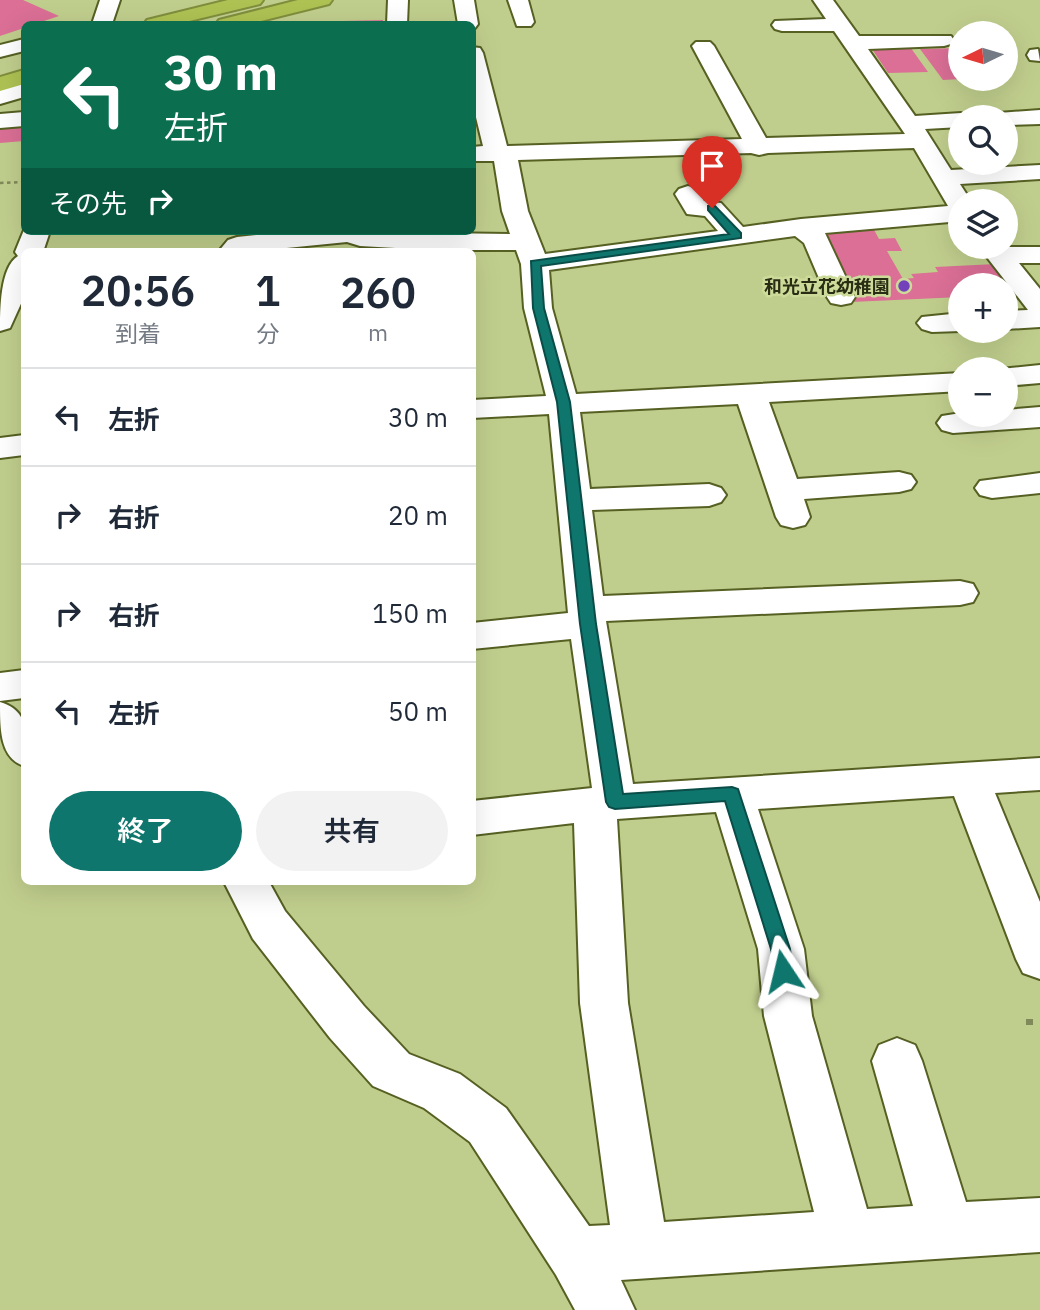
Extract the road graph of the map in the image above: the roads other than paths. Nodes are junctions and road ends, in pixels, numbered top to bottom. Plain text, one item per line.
1 (110, 0) edge
2 (253, 0) edge
3 (322, 0) edge
4 (398, 0) edge
5 (464, 0) edge
6 (519, 0) edge
7 (823, 0) edge
8 (103, 21) edge
9 (166, 21) edge
10 (238, 21) edge
11 (397, 21) edge
12 (468, 21) edge
13 (524, 22) dead end
14 (782, 25) dead end
15 (846, 34) junction
16 (944, 40) dead end
17 (703, 46) dead end
18 (21, 47) edge
19 (0, 51) edge
20 (21, 59) edge
21 (0, 65) edge
22 (476, 74) edge
23 (21, 78) edge
24 (0, 84) edge
25 (21, 91) edge
26 (0, 97) edge
27 (1018, 118) edge
28 (21, 119) edge
29 (1038, 119) edge
30 (0, 121) edge
31 (948, 123) edge
32 (915, 132) junction
33 (759, 148) junction
34 (491, 154) edge
35 (1040, 172) edge
36 (943, 178) junction
37 (950, 189) edge
38 (688, 194) dead end
39 (948, 214) edge
40 (801, 227) junction
41 (330, 235) edge
42 (356, 235) edge
43 (737, 236) junction
44 (238, 248) edge
45 (531, 253) junction
46 (1018, 253) edge
47 (1040, 255) edge
48 (1001, 259) edge
49 (21, 271) edge
50 (841, 297) dead end
51 (1040, 307) edge
52 (1, 314) edge
53 (1040, 318) edge
54 (1018, 319) edge
55 (948, 322) edge
56 (932, 323) dead end
57 (1040, 374) edge
58 (1018, 376) edge
59 (948, 383) edge
60 (750, 392) junction
61 (563, 402) junction
62 (476, 409) edge
63 (1040, 417) edge
64 (1018, 419) edge
65 (21, 445) edge
66 (0, 447) edge
67 (899, 483) dead end
68 (1040, 483) edge
69 (992, 488) dead end
70 (709, 495) dead end
71 (575, 500) junction
72 (960, 593) dead end
73 (588, 616) junction
74 (476, 635) edge
75 (21, 684) edge
76 (0, 687) edge
77 (0, 717) edge
78 (21, 747) edge
79 (1040, 774) edge
80 (968, 779) junction
81 (732, 794) junction
82 (605, 803) junction
83 (476, 818) edge
84 (248, 885) edge
85 (1040, 959) edge
86 (897, 1061) dead end
87 (1040, 1225) edge
88 (948, 1231) junction
89 (848, 1238) junction
90 (641, 1251) junction
91 (576, 1255) junction
92 (606, 1310) edge

1 - 8 street
2 - 9 highway
3 - 10 highway
4 - 11 street
5 - 12 street
6 - 13 street
7 - 15 street
14 - 15 street
15 - 16 street
15 - 32 street
17 - 33 street
18 - 19 street
20 - 21 highway
22 - 34 street
23 - 24 highway
25 - 26 street
27 - 29 street
28 - 30 street
31 - 32 street
32 - 33 street
32 - 36 street
33 - 34 street
34 - 45 street
35 - 36 street
36 - 37 street
38 - 43 street
39 - 40 street
40 - 43 street
40 - 50 street
41 - 44 street
42 - 45 street
43 - 45 street
45 - 61 street
46 - 47 street
48 - 51 street
49 - 52 street
53 - 54 street
55 - 56 street
57 - 58 street
59 - 60 street
60 - 61 street
60 - 67 street
61 - 62 street
61 - 71 street
63 - 64 street
65 - 66 street
68 - 69 street
70 - 71 street
71 - 73 street
72 - 73 street
73 - 74 street
73 - 82 street
75 - 76 street
77 - 78 street
79 - 80 street
80 - 81 street
80 - 85 street
81 - 82 street
81 - 89 street
82 - 83 street
82 - 90 street
84 - 91 street
86 - 88 street
87 - 88 street
88 - 89 street
89 - 90 street
90 - 91 street
91 - 92 street

